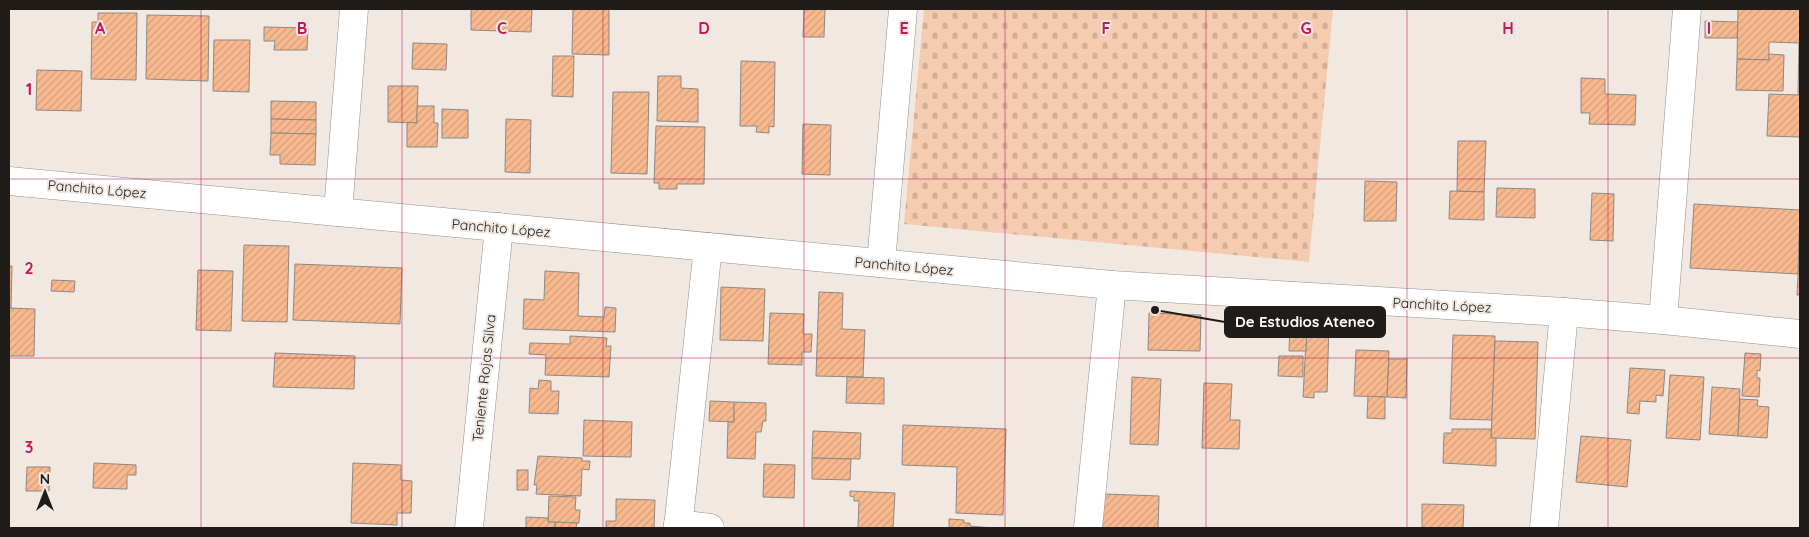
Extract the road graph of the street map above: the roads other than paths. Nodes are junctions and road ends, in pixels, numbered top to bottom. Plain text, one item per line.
1 (354, 9) edge
2 (903, 9) edge
3 (1687, 9) edge
4 (9, 181) edge
5 (338, 212) junction
6 (499, 227) junction
7 (708, 247) junction
8 (881, 264) junction
9 (1112, 285) junction
10 (1564, 312) junction
11 (1663, 320) junction
12 (1800, 334) edge
13 (678, 526) edge
14 (469, 528) edge
15 (710, 528) edge
16 (1088, 528) edge
17 (1544, 528) edge

1 - 5 street
2 - 8 street
3 - 11 street
4 - 5 street, Panchito López
5 - 6 street, Panchito López
6 - 7 street, Panchito López
6 - 14 street, Teniente Rojas Silva
7 - 8 street, Panchito López
7 - 13 street
8 - 9 street, Panchito López
9 - 10 street, Panchito López
9 - 16 street
10 - 11 street, Panchito López
10 - 17 street
11 - 12 street, Panchito López
13 - 15 street

